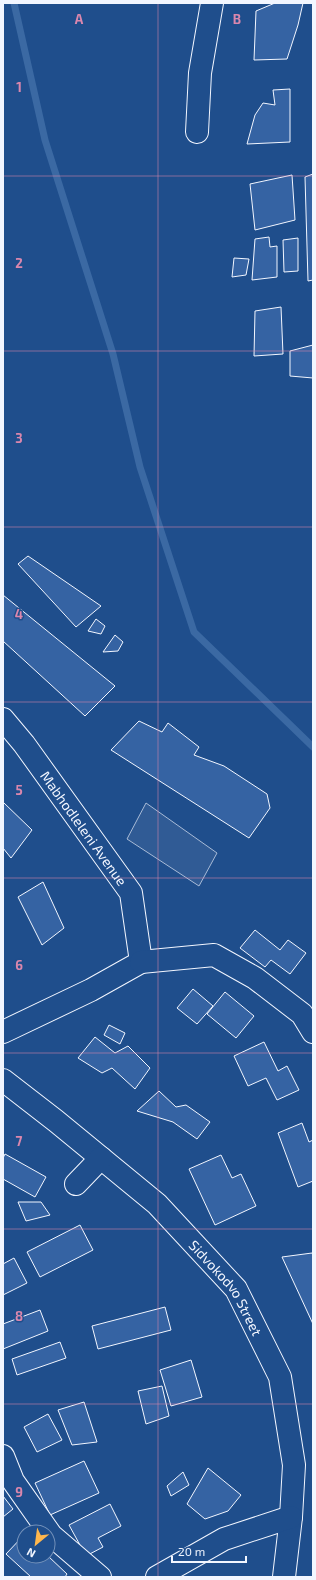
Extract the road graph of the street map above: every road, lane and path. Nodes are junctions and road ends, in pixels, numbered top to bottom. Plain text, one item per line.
1 (212, 3) edge
2 (197, 132) dead end
3 (3, 719) edge
4 (141, 962) junction
5 (3, 1032) edge
6 (313, 1032) edge
7 (3, 1080) edge
8 (101, 1158) junction
9 (76, 1184) dead end
10 (3, 1456) edge
11 (291, 1517) junction
12 (100, 1577) edge
13 (158, 1577) edge
14 (284, 1577) edge

1 - 2 street
3 - 4 street, Mabhodleleni Avenue
4 - 5 street
4 - 6 street
7 - 8 street, Sidvokodvo Street
8 - 9 street
8 - 11 street, Sidvokodvo Street
10 - 12 street
11 - 13 street
11 - 14 street, Sidvokodvo Street

